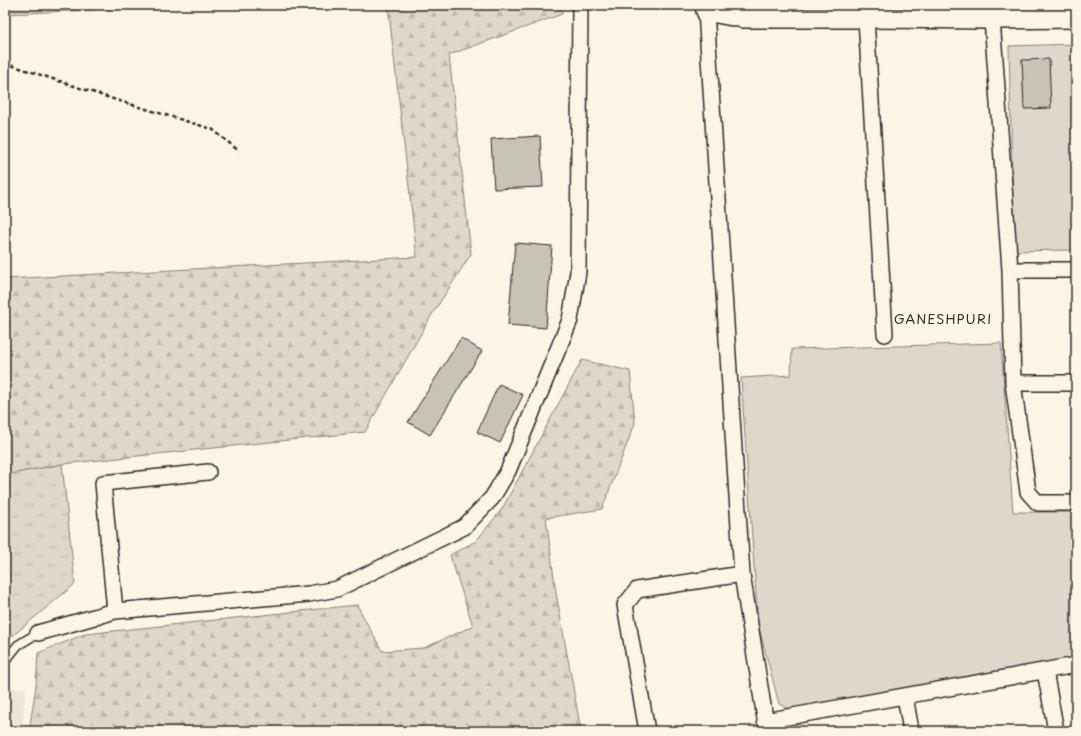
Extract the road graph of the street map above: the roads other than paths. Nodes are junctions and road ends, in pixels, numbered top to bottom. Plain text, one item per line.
1 (580, 5) edge
2 (706, 8) edge
3 (1046, 12) edge
4 (866, 18) junction
5 (1076, 18) edge
6 (992, 19) junction
7 (1010, 270) junction
8 (1076, 270) edge
9 (885, 334) dead end
10 (1013, 383) junction
11 (1076, 383) edge
12 (208, 472) dead end
13 (1076, 503) edge
14 (742, 574) junction
15 (115, 611) junction
16 (38, 633) joint
17 (5, 661) edge
18 (1076, 666) edge
19 (1045, 671) junction
20 (905, 696) junction
21 (766, 726) edge
22 (647, 731) edge
23 (911, 731) edge
24 (1056, 731) edge

1 - 15 street
2 - 4 street
2 - 14 street
3 - 5 street
3 - 6 street
4 - 6 street
4 - 9 street
6 - 7 street
7 - 8 street
7 - 10 street
10 - 11 street
10 - 13 street
12 - 15 street
14 - 21 street
14 - 22 street
15 - 16 street
16 - 17 lane
18 - 19 street
19 - 20 street
19 - 24 street
20 - 21 street
20 - 23 street

